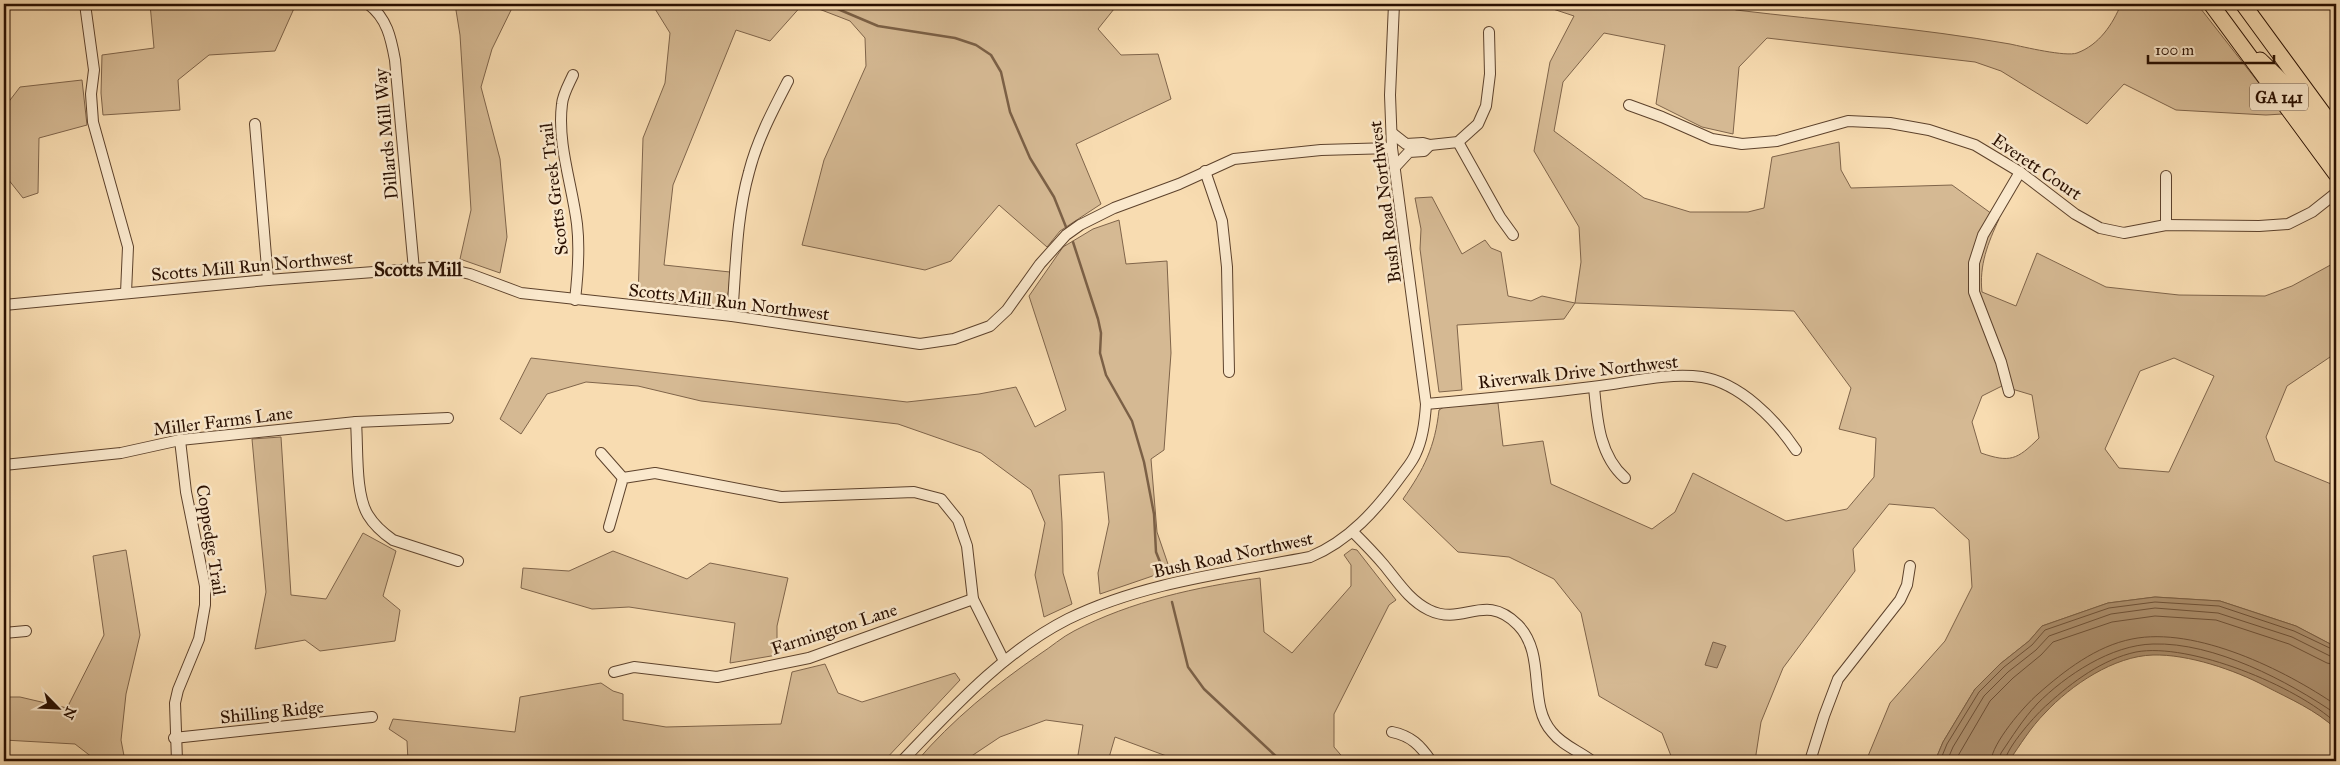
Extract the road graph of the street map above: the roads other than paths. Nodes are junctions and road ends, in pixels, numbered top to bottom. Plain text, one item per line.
1 (85, 4) edge
2 (368, 4) edge
3 (2041, 4) edge
4 (2046, 4) edge
5 (2211, 4) edge
6 (2243, 4) edge
7 (1391, 5) edge
8 (1489, 32) dead end
9 (2244, 49) junction
10 (573, 75) dead end
11 (788, 81) dead end
12 (1628, 106) dead end
13 (254, 124) dead end
14 (2336, 131) edge
15 (1392, 133) junction
16 (1458, 142) junction
17 (1430, 145) junction
18 (1392, 148) junction
19 (2336, 150) edge
20 (1396, 166) junction
21 (1205, 171) junction
22 (2020, 172) junction
23 (2336, 174) edge
24 (2166, 176) dead end
25 (2336, 193) edge
26 (2166, 225) junction
27 (1513, 235) dead end
28 (414, 270) junction
29 (268, 280) junction
30 (126, 293) junction
31 (575, 300) junction
32 (4, 305) edge
33 (732, 316) junction
34 (1229, 372) dead end
35 (1594, 387) junction
36 (2009, 392) dead end
37 (1426, 404) junction
38 (448, 418) dead end
39 (356, 422) junction
40 (180, 440) junction
41 (1796, 450) dead end
42 (601, 453) dead end
43 (4, 465) edge
44 (623, 478) junction
45 (1625, 478) dead end
46 (609, 527) dead end
47 (1353, 532) junction
48 (458, 562) dead end
49 (1910, 566) dead end
50 (972, 599) junction
51 (26, 631) dead end
52 (4, 633) edge
53 (1004, 661) junction
54 (614, 672) dead end
55 (372, 717) dead end
56 (1392, 732) dead end
57 (174, 738) junction
58 (177, 761) edge
59 (902, 761) edge
60 (1431, 761) edge
61 (1592, 761) edge
62 (1810, 761) edge

1 - 30 street
2 - 28 street, Dillards Mill Way
3 - 4 street
5 - 9 highway, GA 141
6 - 14 highway, GA 141
7 - 15 street, Bush Road Northwest
8 - 16 street
9 - 19 highway
9 - 23 highway, GA 141
10 - 31 street, Scotts Greek Trail
11 - 33 street
12 - 22 street, Everett Court
13 - 29 street
15 - 17 street
15 - 18 street, Bush Road Northwest
16 - 17 street
16 - 27 street
17 - 20 street
18 - 20 street, Bush Road Northwest
18 - 21 street, Scotts Mill Run Northwest
20 - 37 street, Bush Road Northwest
21 - 33 street, Scotts Mill Run Northwest
21 - 34 street
22 - 26 street, Everett Court
22 - 36 street
24 - 26 street
25 - 26 street, Everett Court
28 - 29 street, Scotts Mill Run Northwest
28 - 31 street, Scotts Mill Run Northwest
29 - 30 street, Scotts Mill Run Northwest
30 - 32 street, Scotts Mill Run Northwest
31 - 33 street, Scotts Mill Run Northwest
35 - 37 street, Riverwalk Drive Northwest
35 - 41 street, Riverwalk Drive Northwest
35 - 45 street
37 - 47 street, Bush Road Northwest
38 - 39 street, Miller Farms Lane
39 - 40 street, Miller Farms Lane
39 - 48 street
40 - 43 street, Miller Farms Lane
40 - 57 street, Coppedge Trail
42 - 44 street
44 - 46 street
44 - 50 street
47 - 53 street, Bush Road Northwest
47 - 61 street
49 - 62 street
50 - 53 street
50 - 54 street, Farmington Lane
51 - 52 street
53 - 59 street, Bush Road Northwest
55 - 57 street, Shilling Ridge
56 - 60 street
57 - 58 street, Coppedge Trail

